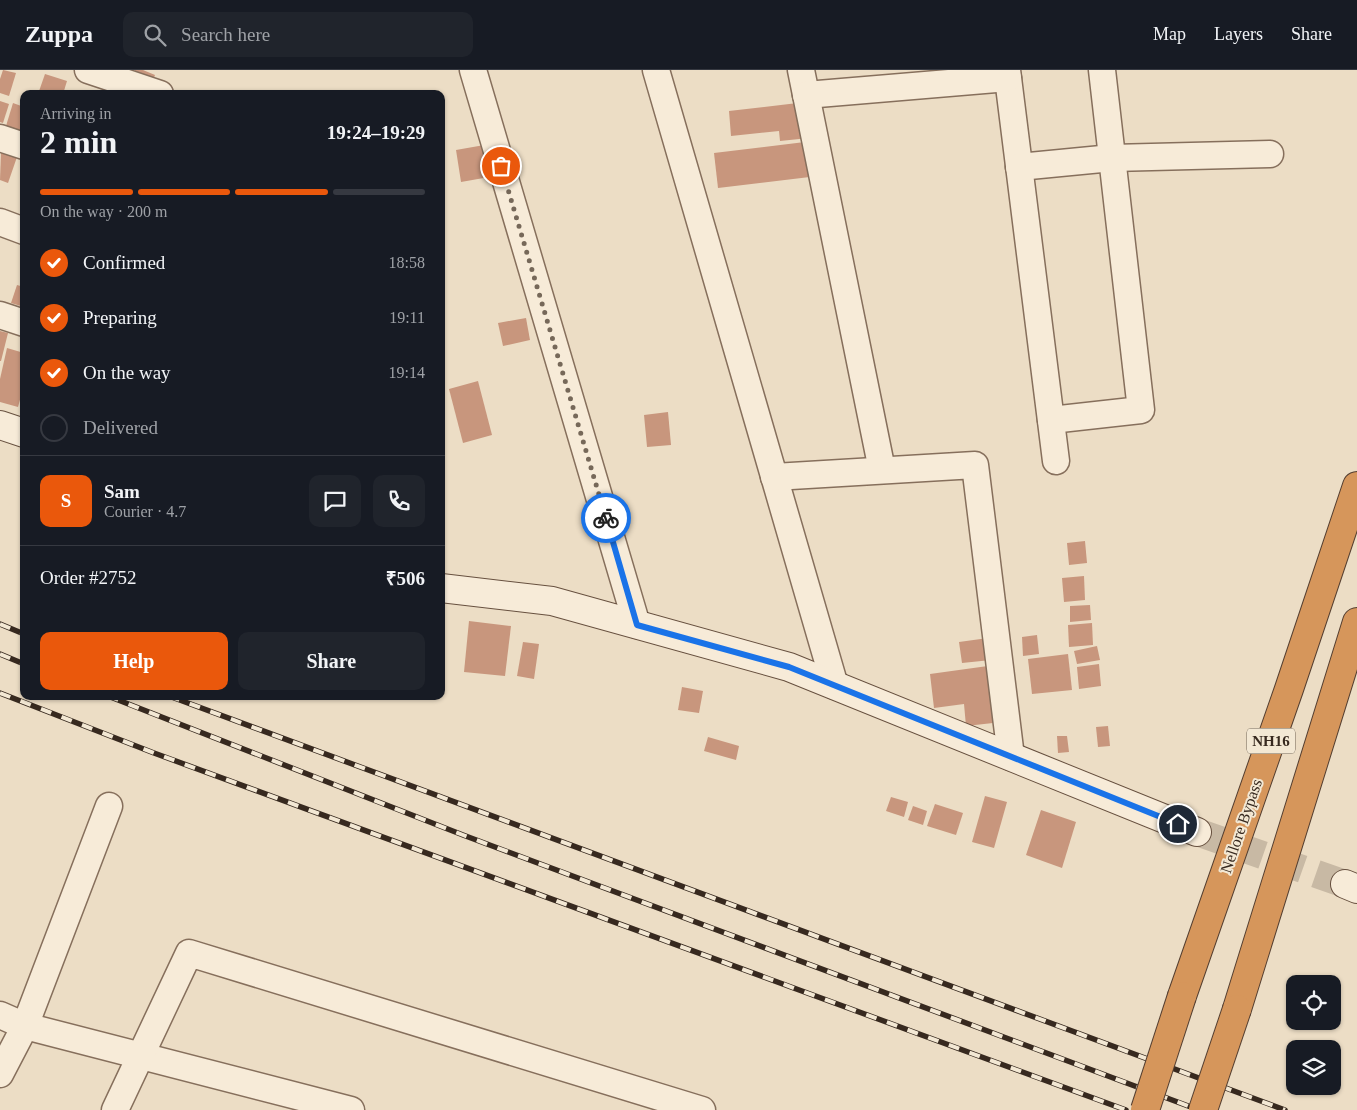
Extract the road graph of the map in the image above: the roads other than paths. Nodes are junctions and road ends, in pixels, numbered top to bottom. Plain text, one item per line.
1 (88, 70) edge
2 (473, 70) edge
3 (656, 70) edge
4 (1102, 70) edge
5 (1007, 74) edge
6 (804, 82) edge
7 (148, 90) edge
8 (0, 138) edge
9 (20, 145) edge
10 (1270, 154) dead end
11 (1112, 158) junction
12 (1019, 167) junction
13 (0, 222) edge
14 (20, 230) edge
15 (0, 315) edge
16 (20, 322) edge
17 (1051, 420) junction
18 (0, 425) edge
19 (20, 432) edge
20 (1056, 461) dead end
21 (882, 470) junction
22 (774, 477) junction
23 (1357, 486) edge
24 (445, 588) edge
25 (1357, 622) edge
26 (637, 625) junction
27 (835, 686) junction
28 (1011, 757) junction
29 (109, 806) dead end
30 (1196, 832) tunnel mouth
31 (0, 1015) edge
32 (25, 1026) junction
33 (141, 1057) junction
34 (0, 1074) edge
35 (115, 1110) edge
36 (351, 1110) edge
37 (702, 1110) edge
38 (1145, 1110) edge
39 (1203, 1110) edge

1 - 7 street
2 - 26 street
3 - 22 street
4 - 11 street
5 - 6 street
5 - 12 street
6 - 21 street
8 - 9 street
10 - 11 street
11 - 12 street
11 - 17 street
12 - 17 street
13 - 14 street
15 - 16 street
17 - 20 street
18 - 19 street
21 - 22 street
21 - 28 street
22 - 27 street
23 - 38 highway, Nellore Bypass / NH16, bridge
24 - 26 street
25 - 39 highway, NH16, bridge
26 - 27 street
27 - 28 street
28 - 30 street
29 - 32 street
31 - 32 street
32 - 33 street
32 - 34 street
33 - 35 street
33 - 36 street
33 - 37 street

